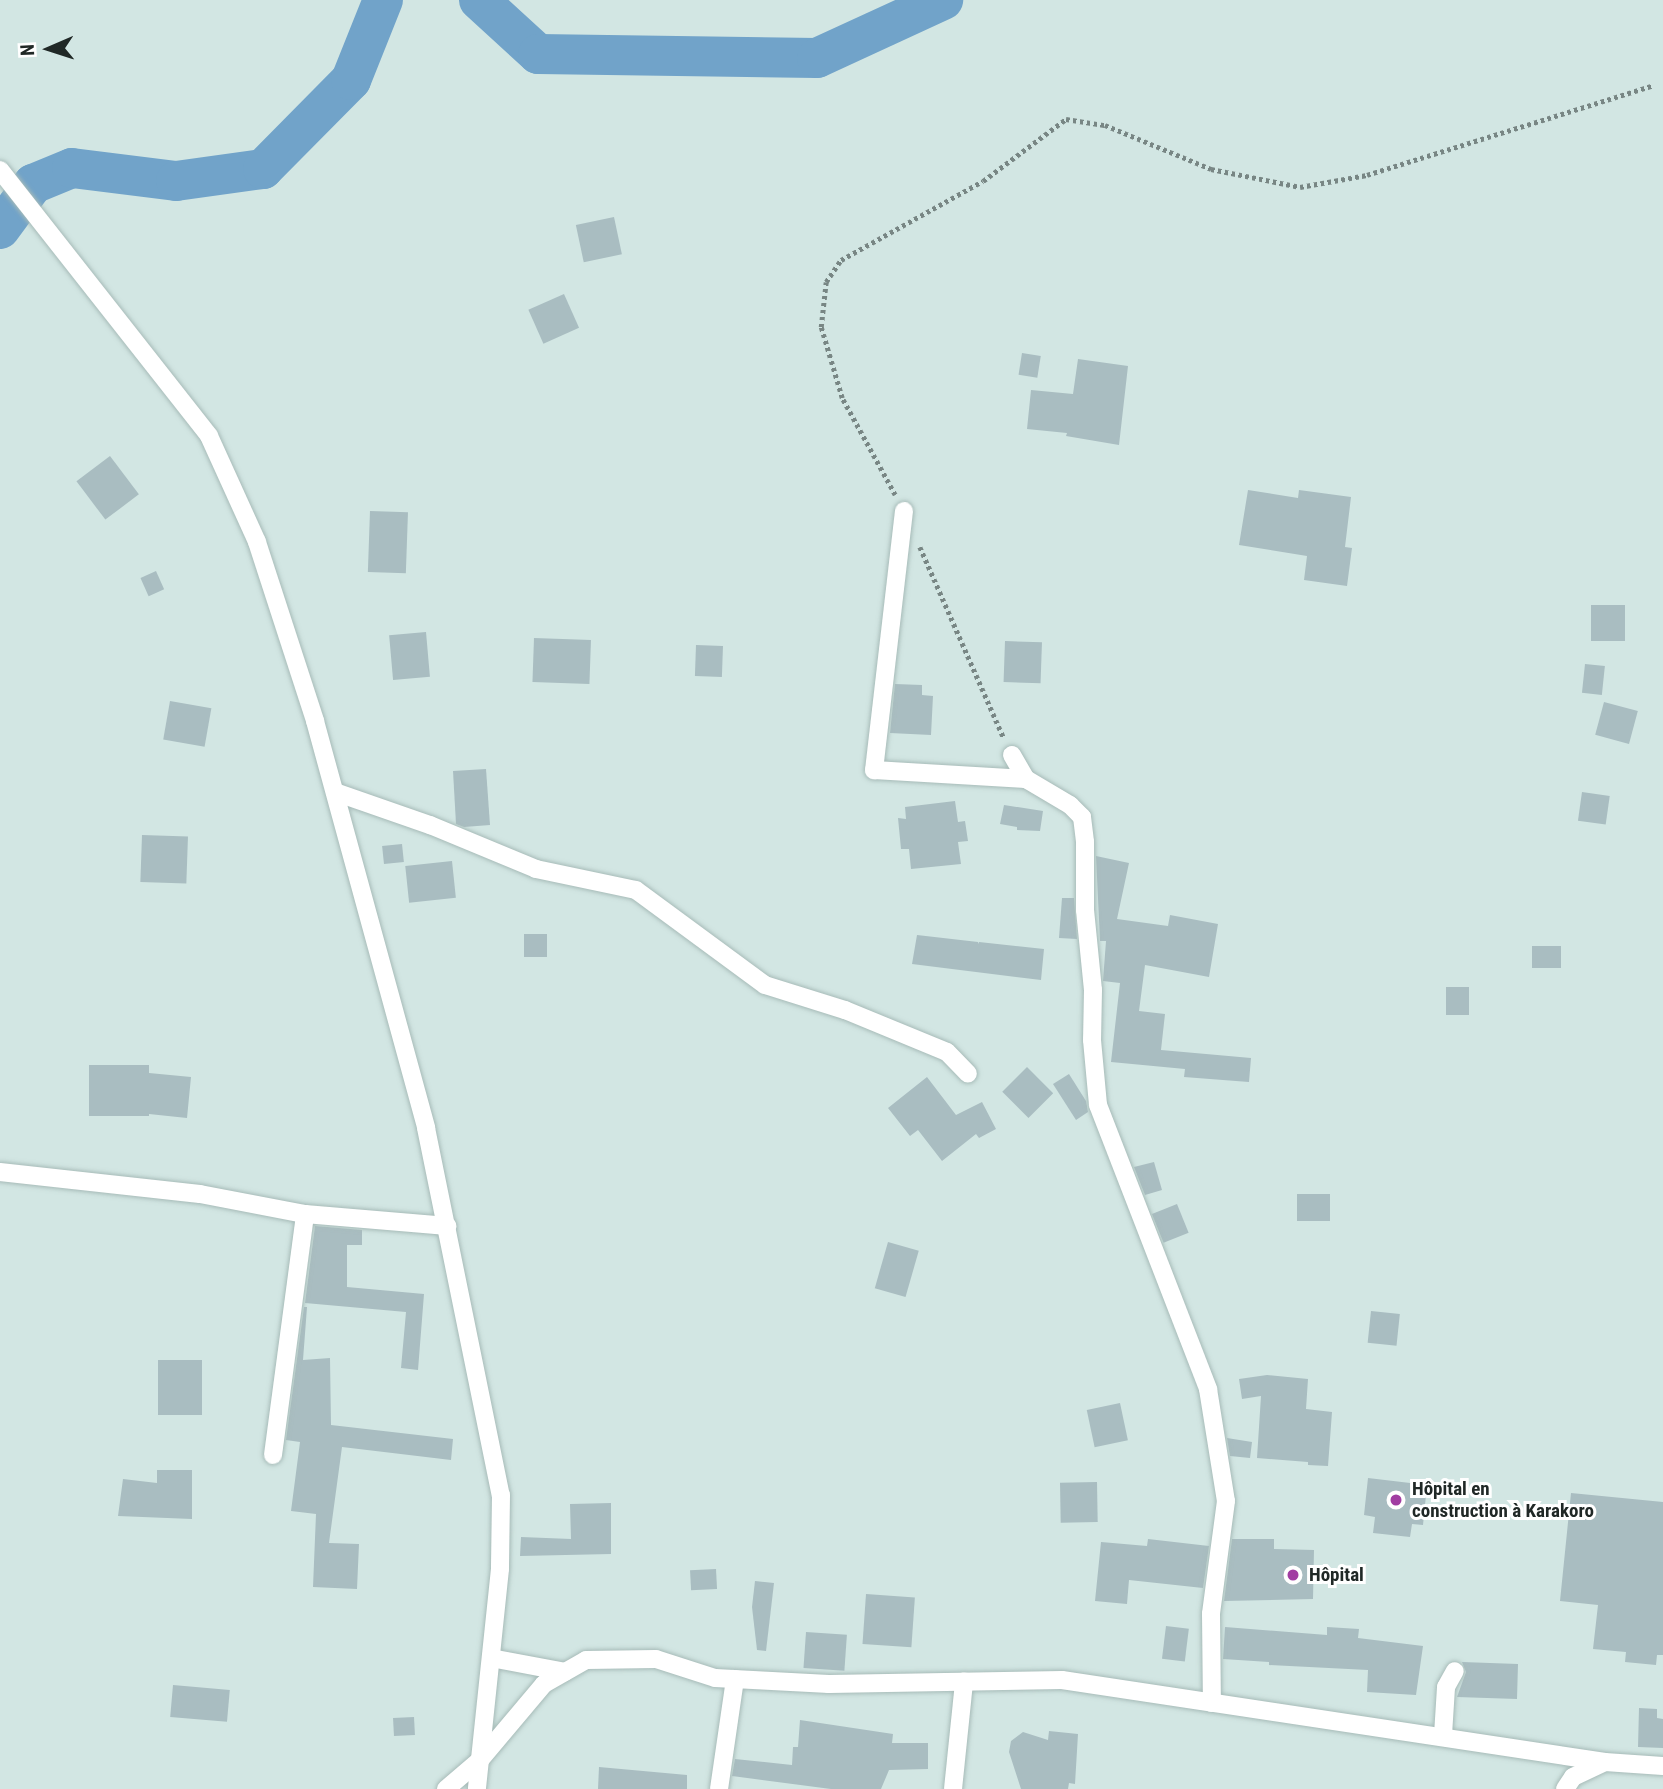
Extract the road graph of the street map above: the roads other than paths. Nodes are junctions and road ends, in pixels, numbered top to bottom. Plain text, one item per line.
1 (0, 170) edge
2 (904, 511) road end
3 (1012, 755) road end
4 (1026, 779) junction
5 (335, 792) junction
6 (968, 1074) dead end
7 (0, 1172) edge
8 (305, 1214) junction
9 (447, 1226) junction
10 (272, 1455) dead end
11 (491, 1658) junction
12 (1455, 1671) dead end
13 (565, 1672) junction
14 (736, 1679) junction
15 (964, 1682) junction
16 (1212, 1703) junction
17 (1443, 1735) junction
18 (480, 1760) junction
19 (1605, 1762) junction
20 (1663, 1766) edge
21 (446, 1789) edge
22 (477, 1789) edge
23 (719, 1789) edge
24 (953, 1789) edge
25 (1565, 1789) edge

1 - 5 street
2 - 4 street
3 - 4 street
4 - 16 street
5 - 6 street
5 - 9 street
7 - 8 street
8 - 9 street
8 - 10 street
9 - 11 street
11 - 13 street
11 - 18 street
12 - 17 street
13 - 14 street
13 - 18 street
14 - 15 street
14 - 23 street
15 - 16 street
15 - 24 street
16 - 17 street
17 - 19 street
18 - 21 street
18 - 22 street
19 - 20 street
19 - 25 street

